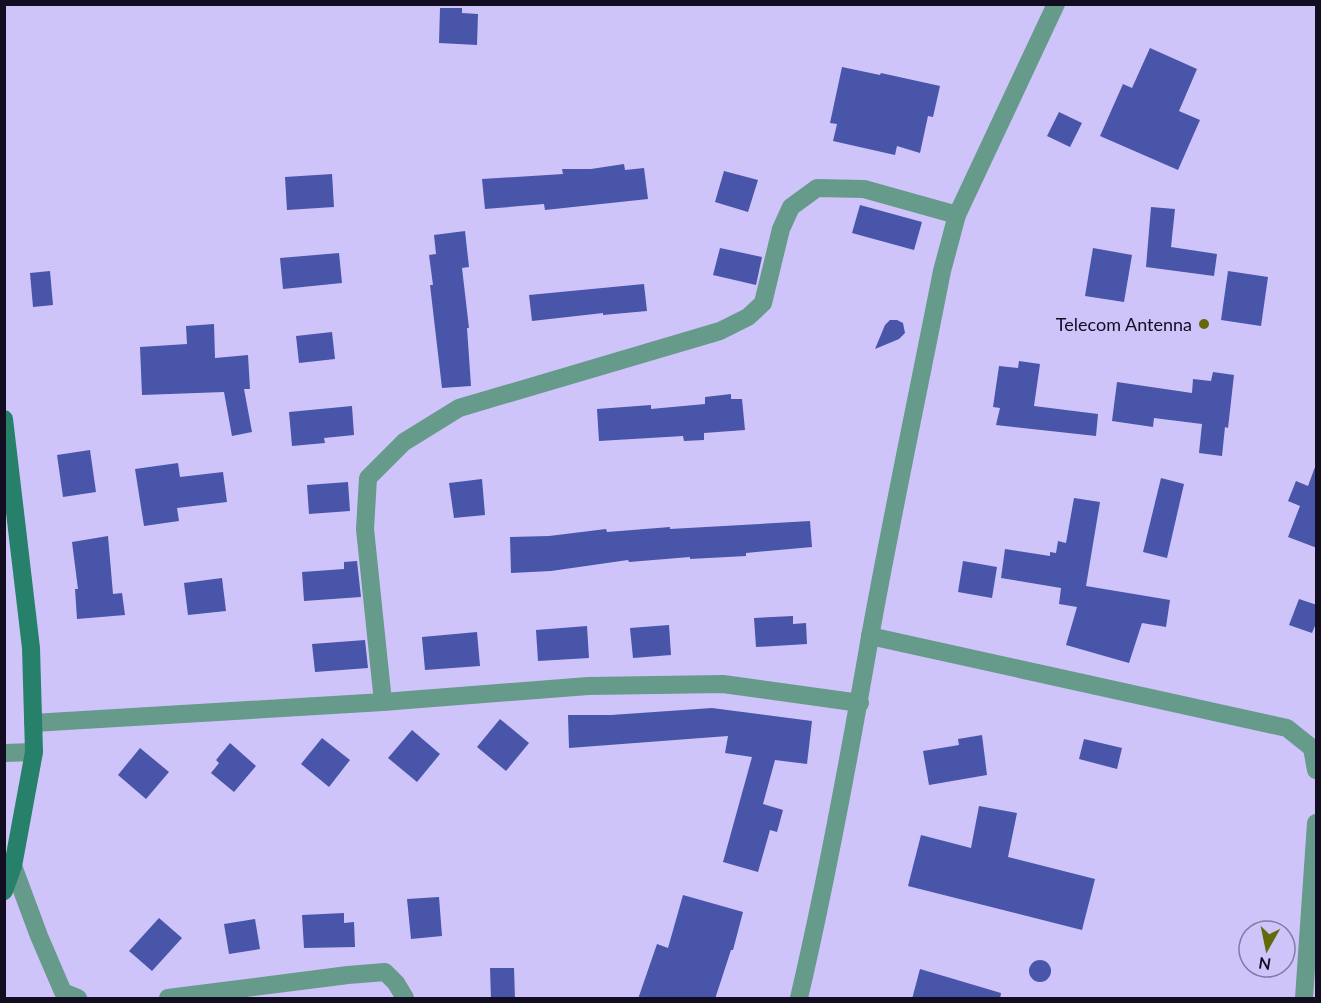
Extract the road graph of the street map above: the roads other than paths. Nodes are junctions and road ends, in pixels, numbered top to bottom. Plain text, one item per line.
1 (1056, 4) edge
2 (957, 215) junction
3 (4, 419) edge
4 (870, 636) junction
5 (383, 702) junction
6 (860, 703) junction
7 (33, 723) junction
8 (34, 752) junction
9 (4, 753) edge
10 (1317, 770) edge
11 (1317, 823) edge
12 (13, 866) junction
13 (4, 891) edge
14 (78, 999) edge
15 (168, 999) edge
16 (405, 999) edge
17 (799, 999) edge
18 (1304, 999) edge

1 - 2 street
2 - 4 street
2 - 5 street
3 - 7 street
4 - 6 street
4 - 10 street
5 - 6 street
5 - 7 street
6 - 17 street
7 - 8 street
8 - 9 street
8 - 12 street
11 - 18 street
12 - 13 street
12 - 14 street
15 - 16 street

